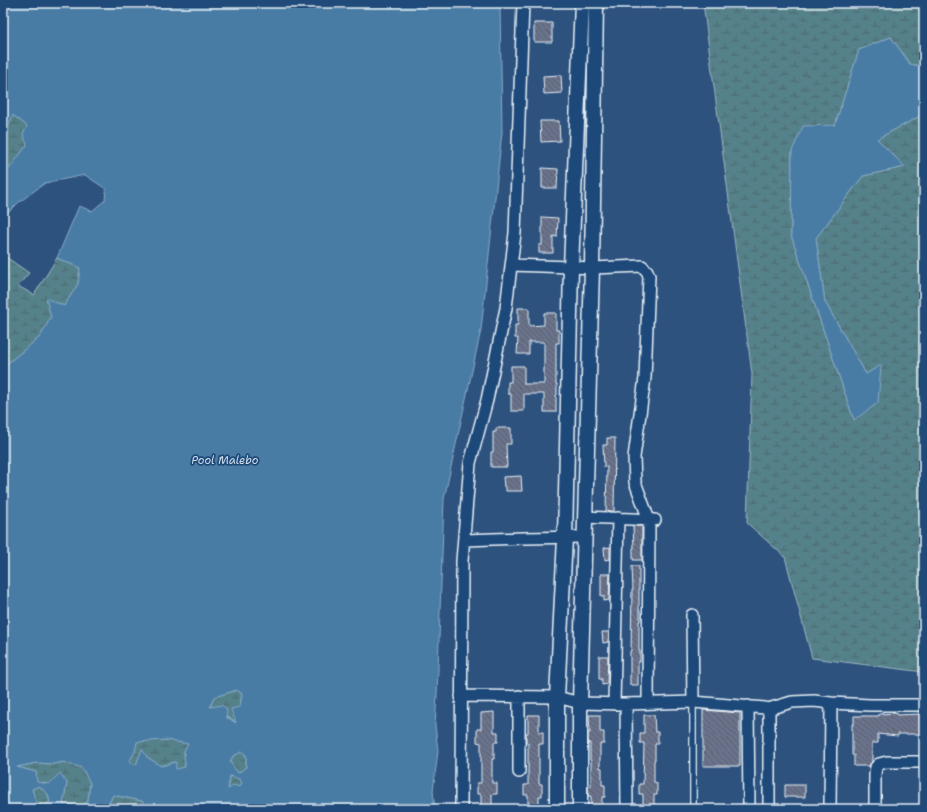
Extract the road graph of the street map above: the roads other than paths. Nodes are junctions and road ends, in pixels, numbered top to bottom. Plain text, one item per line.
1 (523, 3) edge
2 (582, 3) edge
3 (596, 3) edge
4 (511, 265) junction
5 (571, 267) junction
6 (592, 268) junction
7 (584, 517) junction
8 (618, 518) junction
9 (652, 520) junction
10 (584, 537) junction
11 (565, 538) junction
12 (464, 540) junction
13 (692, 615) dead end
14 (461, 696) junction
15 (519, 696) junction
16 (557, 697) junction
17 (693, 702) junction
18 (580, 703) junction
19 (648, 703) junction
20 (830, 703) junction
21 (614, 704) junction
22 (626, 704) junction
23 (924, 704) edge
24 (748, 706) junction
25 (768, 709) junction
26 (924, 762) edge
27 (519, 772) dead end
28 (461, 809) edge
29 (557, 809) edge
30 (580, 809) edge
31 (627, 809) edge
32 (692, 809) edge
33 (750, 809) edge
34 (769, 809) edge
35 (830, 809) edge
36 (874, 809) edge

1 - 4 street
2 - 5 street
3 - 6 street
4 - 5 street
4 - 12 street
5 - 6 street
5 - 11 street
6 - 7 street
6 - 9 street
7 - 8 street
7 - 10 street
8 - 9 street
8 - 21 street
9 - 19 street
10 - 11 street
10 - 18 street
11 - 12 street
11 - 16 street
12 - 14 street
13 - 17 street
14 - 15 street
14 - 28 street
15 - 16 street
15 - 27 street
16 - 18 street
16 - 29 street
17 - 19 street
17 - 24 street
17 - 32 lane
18 - 21 street
18 - 30 street
19 - 22 street
20 - 23 street
20 - 25 street
20 - 35 street
21 - 22 street
22 - 31 street
24 - 25 street
24 - 33 street
25 - 34 street
26 - 36 street

